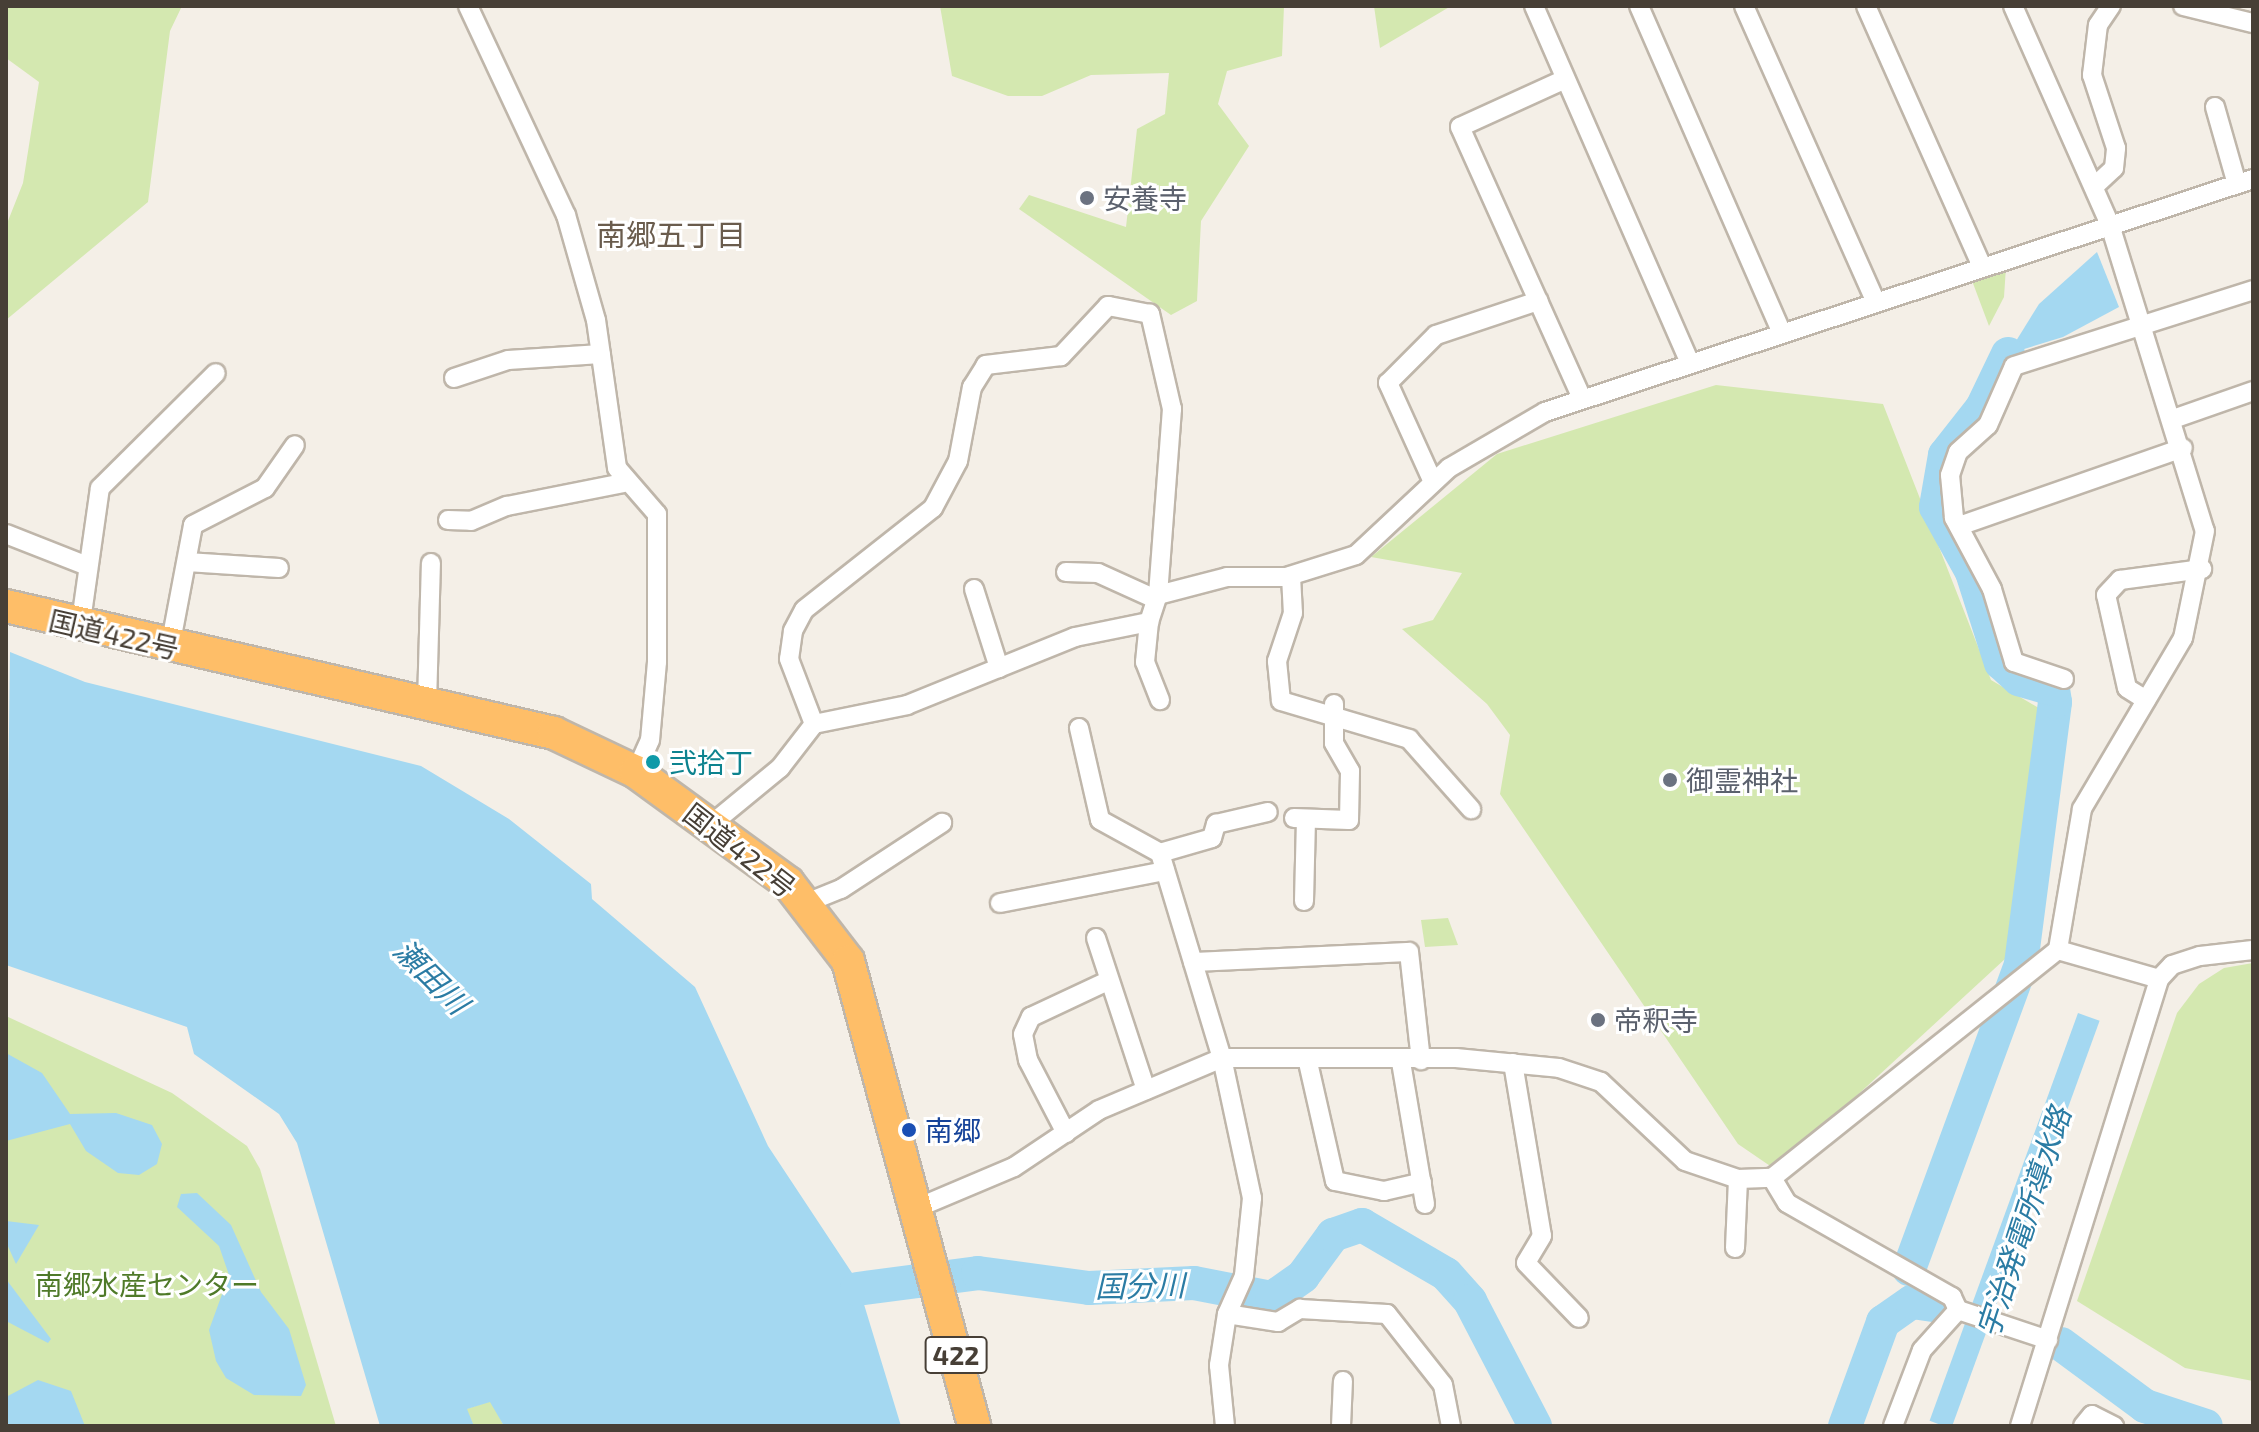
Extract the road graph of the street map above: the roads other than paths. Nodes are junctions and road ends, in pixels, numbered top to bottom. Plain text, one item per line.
1 (468, 6) edge
2 (1534, 6) edge
3 (1639, 6) edge
4 (1744, 6) edge
5 (1866, 6) edge
6 (2013, 6) edge
7 (2111, 6) edge
8 (2183, 6) edge
9 (2253, 23) edge
10 (1561, 81) junction
11 (2215, 107) dead end
12 (2245, 181) edge
13 (2098, 183) dead end
14 (2110, 225) junction
15 (1982, 267) junction
16 (2253, 290) edge
17 (1538, 301) junction
18 (1876, 302) junction
19 (2143, 325) junction
20 (1782, 333) junction
21 (601, 354) junction
22 (1690, 363) junction
23 (216, 373) dead end
24 (454, 378) dead end
25 (2253, 391) edge
26 (1582, 398) junction
27 (2173, 419) junction
28 (295, 445) dead end
29 (2183, 448) junction
30 (1433, 482) junction
31 (623, 483) junction
32 (448, 520) dead end
33 (1959, 526) junction
34 (6, 534) edge
35 (187, 562) junction
36 (431, 563) dead end
37 (85, 565) junction
38 (279, 568) dead end
39 (2202, 569) junction
40 (1066, 572) dead end
41 (1291, 576) junction
42 (974, 589) dead end
43 (1155, 597) junction
44 (6, 606) edge
45 (1149, 622) junction
46 (80, 628) junction
47 (170, 647) junction
48 (999, 668) junction
49 (2064, 679) dead end
50 (1160, 700) dead end
51 (2146, 700) junction
52 (427, 704) junction
53 (1334, 710) junction
54 (814, 724) junction
55 (1079, 728) dead end
56 (636, 772) junction
57 (1471, 809) dead end
58 (1268, 812) dead end
59 (713, 823) junction
60 (942, 823) dead end
61 (1163, 862) junction
62 (1304, 901) dead end
63 (806, 903) junction
64 (1000, 903) dead end
65 (1096, 938) dead end
66 (2058, 950) junction
67 (2253, 950) edge
68 (1193, 962) junction
69 (2159, 979) junction
70 (1108, 981) junction
71 (1222, 1058) junction
72 (1307, 1058) junction
73 (1421, 1060) junction
74 (1401, 1062) junction
75 (1513, 1063) junction
76 (1146, 1090) junction
77 (1066, 1133) junction
78 (1772, 1178) junction
79 (1738, 1179) junction
80 (1422, 1182) junction
81 (1425, 1204) dead end
82 (917, 1208) junction
83 (1735, 1248) dead end
84 (1229, 1309) junction
85 (1958, 1310) junction
86 (1579, 1318) dead end
87 (2048, 1340) junction
88 (1343, 1381) dead end
89 (974, 1426) edge
90 (1225, 1426) edge
91 (1341, 1426) edge
92 (1451, 1426) edge
93 (1893, 1426) edge
94 (2020, 1426) edge
95 (2083, 1426) edge
96 (2114, 1426) edge

1 - 21 street
2 - 10 street
3 - 20 street
4 - 18 street
5 - 15 street
6 - 14 street
7 - 13 street
8 - 9 street
10 - 17 street
10 - 22 street
11 - 12 street
12 - 14 street
14 - 15 street
14 - 19 street
15 - 18 street
16 - 19 street
17 - 26 street
17 - 30 street
18 - 20 street
19 - 27 street
19 - 33 street
20 - 22 street
21 - 24 street
21 - 31 street
22 - 26 street
23 - 37 street
25 - 27 street
26 - 30 street
27 - 29 street
28 - 35 street
29 - 33 street
29 - 39 street
30 - 41 street
31 - 32 street
31 - 56 street
33 - 49 street
34 - 37 street
35 - 38 street
35 - 47 street
36 - 52 street
37 - 46 street
39 - 51 street
39 - 51 street
40 - 43 street
41 - 43 street
41 - 53 street
42 - 48 street
43 - 45 street
43 - 54 street
44 - 46 highway, 国道422号 / 422
45 - 48 street
45 - 50 street
46 - 47 highway, 国道422号 / 422
47 - 52 highway, 国道422号 / 422
48 - 54 street
51 - 66 street
52 - 56 highway, 国道422号 / 422
53 - 57 street
53 - 62 street
54 - 59 street
55 - 61 street
56 - 59 highway, 国道422号 / 422
58 - 61 street
59 - 63 highway, 国道422号 / 422
60 - 63 street
61 - 64 street
61 - 68 street
63 - 82 highway, 国道422号 / 422
65 - 70 street
66 - 69 street
66 - 78 street
67 - 69 street
68 - 71 street
68 - 73 street
69 - 87 street
70 - 76 street
70 - 77 street
71 - 72 street
71 - 76 street
71 - 84 street
72 - 74 street
72 - 80 street
73 - 74 street
73 - 75 street
74 - 80 street
75 - 79 street
75 - 86 street
76 - 77 street
77 - 82 street
78 - 79 street
78 - 85 street
79 - 83 street
80 - 81 street
82 - 89 highway, 国道422号 / 422
84 - 90 street
84 - 92 street
85 - 87 street
85 - 93 street
87 - 94 street
88 - 91 street
95 - 96 street

